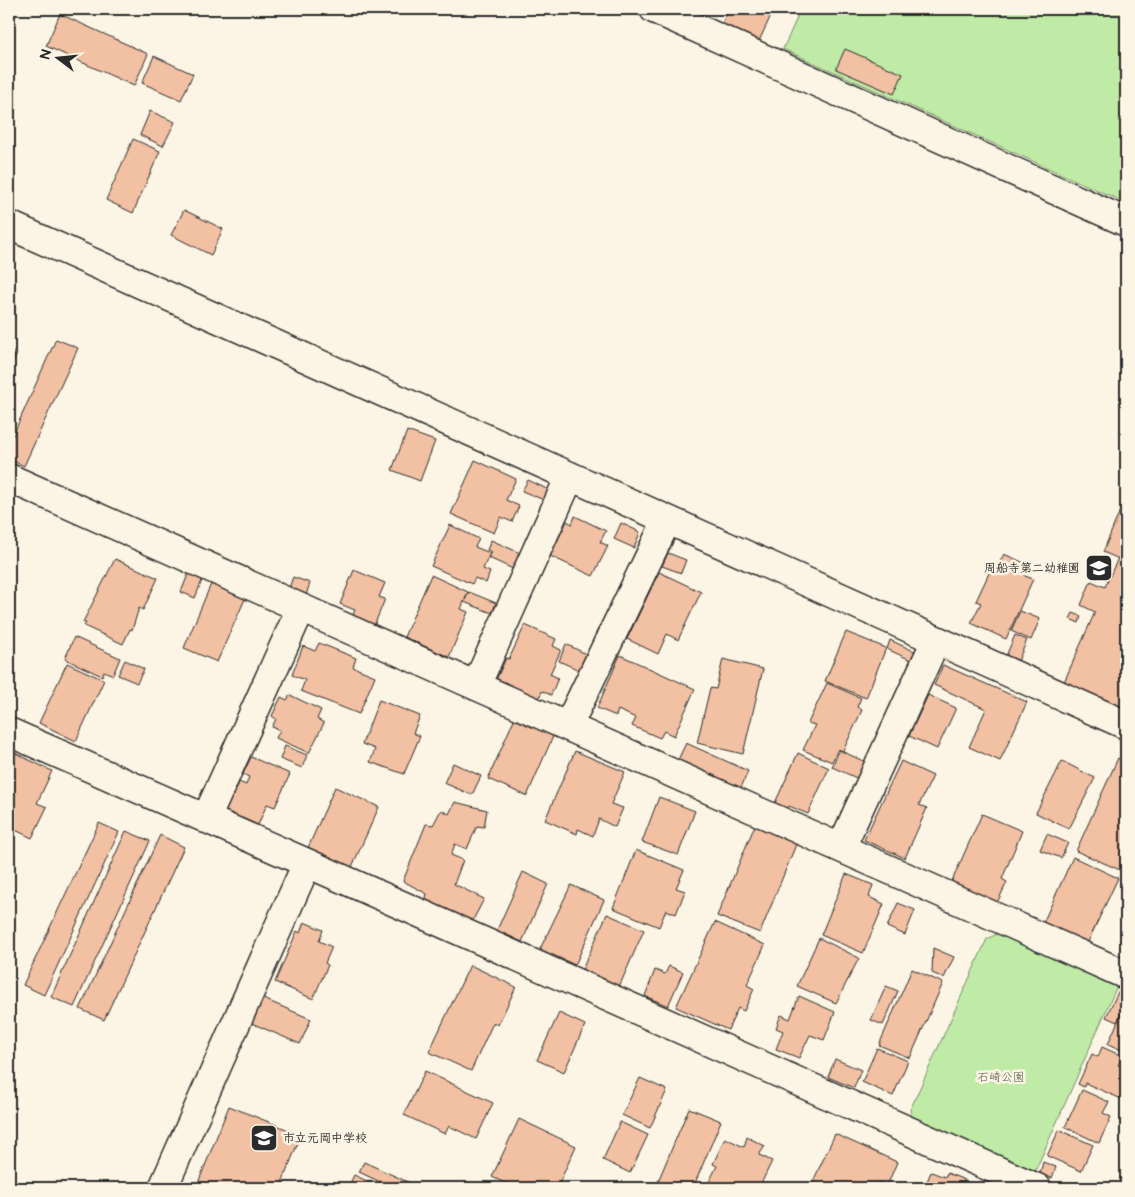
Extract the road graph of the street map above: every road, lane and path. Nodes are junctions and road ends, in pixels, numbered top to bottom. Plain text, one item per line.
1 (670, 12) edge
2 (1126, 222) edge
3 (9, 225) edge
4 (570, 476) junction
5 (9, 478) edge
6 (667, 520) junction
7 (301, 608) junction
8 (936, 640) junction
9 (476, 686) junction
10 (1126, 725) edge
11 (568, 726) junction
12 (9, 732) edge
13 (206, 819) junction
14 (841, 848) junction
15 (307, 863) junction
16 (1126, 975) edge
17 (163, 1188) edge
18 (1037, 1188) edge

1 - 2 street
3 - 4 street
4 - 6 street
4 - 9 street
5 - 7 street
6 - 8 street
6 - 11 street
7 - 9 street
7 - 13 street
8 - 10 street
8 - 14 street
9 - 11 street
11 - 14 street
12 - 13 street
13 - 15 street
14 - 16 street
15 - 17 street
15 - 18 street

